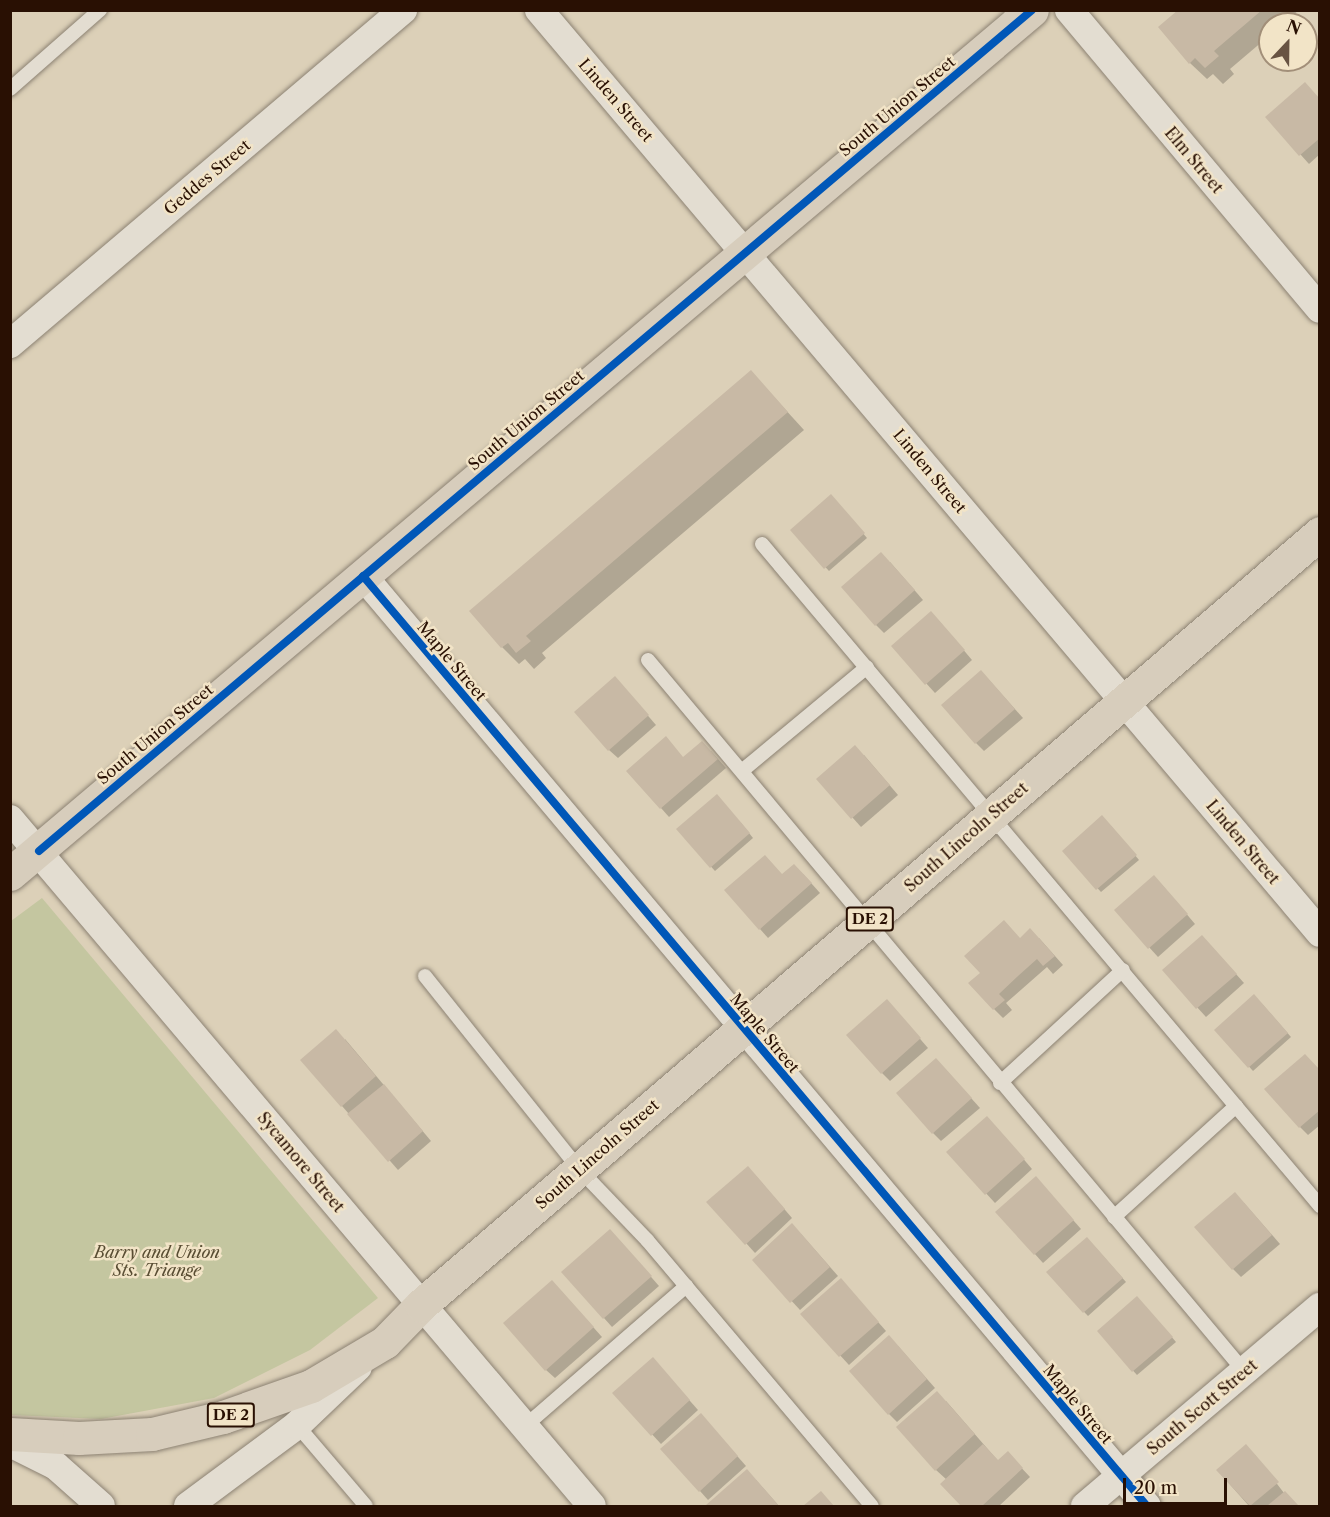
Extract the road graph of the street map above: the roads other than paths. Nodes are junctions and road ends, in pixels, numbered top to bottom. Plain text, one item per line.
1 (100, 10) edge
2 (403, 10) edge
3 (539, 10) edge
4 (1032, 10) edge
5 (1069, 10) edge
6 (10, 89) edge
7 (746, 252) junction
8 (1320, 309) edge
9 (10, 344) edge
10 (1320, 533) edge
11 (762, 544) dead end
12 (363, 576) junction
13 (648, 660) dead end
14 (867, 667) junction
15 (1124, 701) junction
16 (743, 770) junction
17 (992, 814) junction
18 (10, 819) edge
19 (39, 851) junction
20 (10, 874) edge
21 (865, 924) junction
22 (1320, 933) edge
23 (1123, 970) junction
24 (425, 976) dead end
25 (744, 1028) junction
26 (1000, 1083) junction
27 (1236, 1106) junction
28 (579, 1169) junction
29 (1320, 1206) edge
30 (1114, 1217) junction
31 (686, 1286) junction
32 (421, 1305) junction
33 (1320, 1307) edge
34 (384, 1341) junction
35 (1244, 1371) junction
36 (297, 1425) junction
37 (524, 1427) junction
38 (10, 1434) edge
39 (10, 1443) edge
40 (1121, 1476) junction
41 (101, 1506) edge
42 (188, 1506) edge
43 (366, 1506) edge
44 (592, 1506) edge
45 (872, 1506) edge
46 (1085, 1506) edge
47 (1147, 1506) edge

1 - 6 lane
2 - 9 street, Geddes Street
3 - 7 street, Linden Street
4 - 7 main road, South Union Street
5 - 8 street, Elm Street
7 - 12 main road, South Union Street
7 - 15 street, Linden Street
10 - 15 main road, South Lincoln Street / DE 2
11 - 14 lane
12 - 19 main road, South Union Street
12 - 25 street, Maple Street
13 - 16 lane
14 - 16 lane
14 - 17 lane
15 - 17 main road, South Lincoln Street / DE 2
15 - 22 street, Linden Street
16 - 21 lane
17 - 21 main road, South Lincoln Street / DE 2
17 - 23 lane
18 - 19 street, Sycamore Street
19 - 20 main road, South Union Street
19 - 32 street, Sycamore Street
21 - 25 main road, South Lincoln Street / DE 2
21 - 26 lane
23 - 26 lane
23 - 27 lane
24 - 28 lane
25 - 28 main road, South Lincoln Street / DE 2
25 - 40 street, Maple Street
26 - 30 lane
27 - 29 lane
27 - 30 lane
28 - 31 lane
28 - 32 main road, South Lincoln Street / DE 2
30 - 35 lane
31 - 37 lane
31 - 45 lane
32 - 34 main road, DE 2
32 - 37 street, Sycamore Street
33 - 35 street, South Scott Street
34 - 36 street
34 - 38 main road, DE 2
35 - 40 street, South Scott Street
36 - 42 street
36 - 43 lane
37 - 44 street, Sycamore Street
39 - 41 street
40 - 46 street, South Scott Street
40 - 47 street, Maple Street

